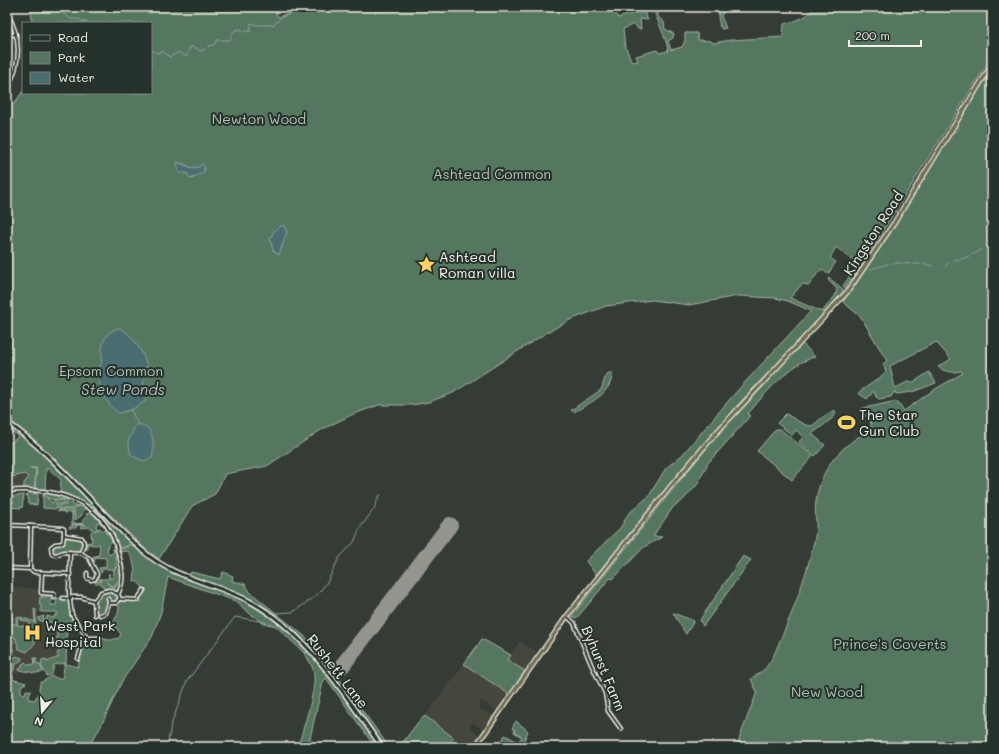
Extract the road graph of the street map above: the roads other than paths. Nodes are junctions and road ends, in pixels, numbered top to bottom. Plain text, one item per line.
1 (7, 13) edge
2 (16, 34) junction
3 (7, 36) edge
4 (992, 64) edge
5 (7, 88) edge
6 (7, 422) edge
7 (7, 491) edge
8 (7, 526) edge
9 (32, 526) junction
10 (64, 535) junction
11 (70, 552) junction
12 (81, 553) junction
13 (7, 568) edge
14 (30, 569) junction
15 (42, 573) junction
16 (87, 573) dead end
17 (70, 574) junction
18 (144, 590) dead end
19 (54, 594) dead end
20 (118, 594) junction
21 (63, 598) dead end
22 (71, 598) junction
23 (108, 599) dead end
24 (119, 599) junction
25 (138, 599) junction
26 (94, 601) junction
27 (140, 602) dead end
28 (110, 603) junction
29 (100, 614) dead end
30 (95, 615) dead end
31 (567, 616) junction
32 (87, 638) junction
33 (99, 643) dead end
34 (78, 659) dead end
35 (7, 673) edge
36 (11, 677) dead end
37 (621, 728) dead end
38 (382, 747) edge
39 (475, 747) edge

1 - 2 street
2 - 3 street
2 - 5 street
4 - 31 highway, Kingston Road
6 - 38 main road, Rushett Lane
7 - 20 street
8 - 9 street
9 - 10 street
9 - 14 street
10 - 11 street
10 - 12 street
11 - 12 street
11 - 17 street
12 - 16 street
13 - 14 street
14 - 15 street
15 - 17 street
15 - 19 street
17 - 22 street
18 - 25 street
20 - 24 street
20 - 26 street
21 - 22 street
22 - 26 street
22 - 32 street
23 - 28 street
24 - 25 street
24 - 28 street
25 - 27 street
26 - 30 street
28 - 29 street
31 - 37 street, Byhurst Farm
31 - 39 highway, Kingston Road
32 - 33 street
32 - 34 street
35 - 36 street

